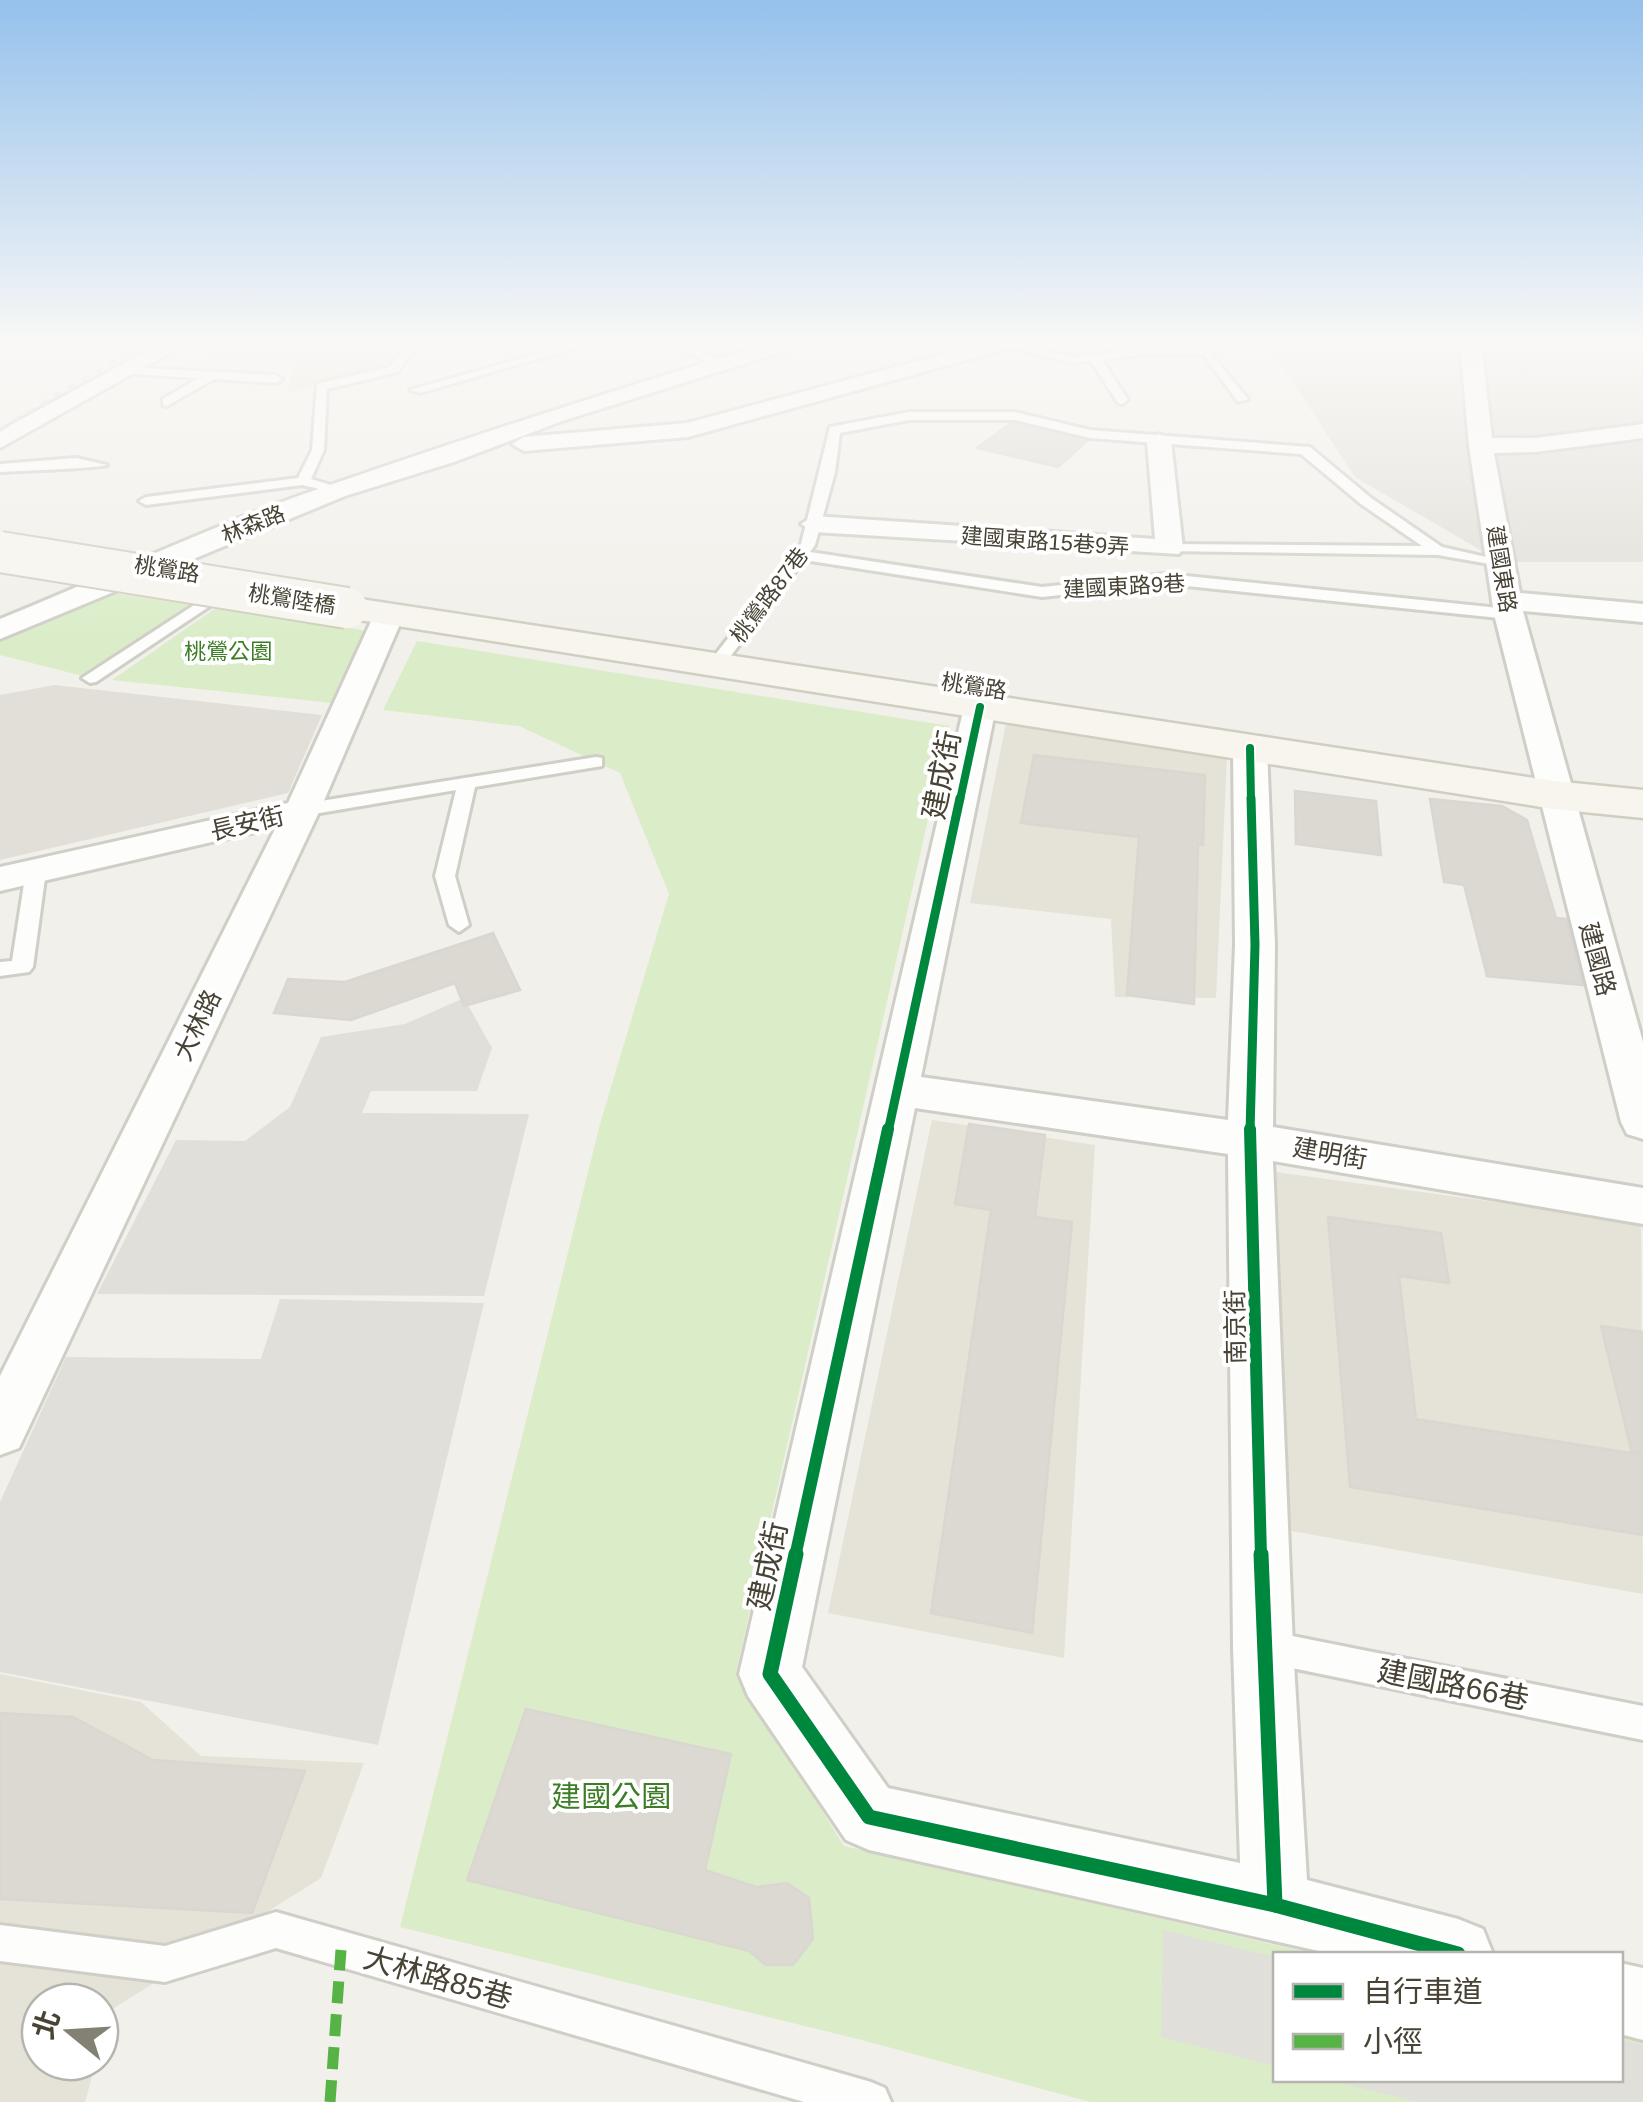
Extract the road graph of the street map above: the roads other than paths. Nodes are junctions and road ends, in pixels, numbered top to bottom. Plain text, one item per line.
1 (319, 439) edge
2 (493, 439) edge
3 (570, 439) edge
4 (833, 439) edge
5 (1134, 439) edge
6 (1480, 439) edge
7 (1581, 439) edge
8 (1159, 442) junction
9 (1481, 446) junction
10 (445, 457) junction
11 (100, 465) dead end
12 (0, 468) edge
13 (303, 482) junction
14 (336, 491) junction
15 (146, 502) dead end
16 (814, 524) junction
17 (0, 542) edge
18 (1169, 548) junction
19 (1438, 551) junction
20 (0, 552) edge
21 (801, 555) junction
22 (1501, 562) junction
23 (151, 567) junction
24 (0, 568) edge
25 (105, 572) junction
26 (208, 601) junction
27 (1508, 607) junction
28 (347, 608) joint
29 (1643, 613) edge
30 (388, 617) junction
31 (0, 630) edge
32 (714, 666) junction
33 (90, 678) dead end
34 (980, 707) junction
35 (1250, 748) junction
36 (596, 762) dead end
37 (467, 783) junction
38 (1554, 795) junction
39 (1643, 804) edge
40 (302, 810) junction
41 (36, 870) junction
42 (0, 879) edge
43 (459, 925) dead end
44 (0, 970) edge
45 (898, 1090) junction
46 (1643, 1122) edge
47 (1250, 1140) junction
48 (1643, 1206) edge
49 (0, 1431) edge
50 (1263, 1647) junction
51 (1643, 1723) edge
52 (1275, 1905) junction
53 (0, 1943) edge
54 (1451, 1952) edge
55 (871, 2102) edge

1 - 13 lane
2 - 10 street, 林森路
3 - 10 street
4 - 16 lane, 桃鶯路87巷
5 - 8 lane, 桃鶯路87巷
6 - 9 street, 建國東路
7 - 9 street
8 - 18 street
8 - 19 lane
9 - 22 street, 建國東路
10 - 14 street, 林森路
11 - 12 lane
13 - 14 lane
13 - 15 lane
14 - 23 street, 林森路
16 - 18 street, 建國東路15巷9弄
16 - 21 lane, 桃鶯路87巷
17 - 25 street, 桃鶯路
18 - 19 lane
19 - 22 lane
20 - 28 main road, 桃鶯陸橋, bridge
21 - 27 lane, 建國東路9巷
21 - 32 lane, 桃鶯路87巷
22 - 27 street, 建國東路
23 - 25 street, 林森路
23 - 30 street, 桃鶯路
24 - 25 street, 桃鶯路
25 - 26 street, 桃鶯路
25 - 31 street, 林森路
26 - 30 street, 桃鶯路
26 - 33 lane
27 - 29 street
27 - 38 street, 建國東路
28 - 30 main road, 桃鶯路
30 - 32 main road, 桃鶯路
30 - 40 street, 大林路
32 - 34 main road, 桃鶯路
34 - 35 main road, 桃鶯路
34 - 45 street, 建成街
35 - 38 main road, 桃鶯路
35 - 47 street, 南京街
36 - 37 lane, 長安街
37 - 40 lane, 長安街
37 - 43 lane
38 - 39 main road, 桃鶯路
38 - 46 street, 建國路
40 - 41 street, 長安街
40 - 49 street, 大林路
41 - 42 street, 長安街
41 - 44 lane
45 - 47 street, 建明街
45 - 52 street, 建成街
47 - 48 street, 建明街
47 - 50 street, 南京街
50 - 51 lane, 建國路66巷
50 - 52 street, 南京街
52 - 54 street, 建成街
53 - 55 lane, 大林路85巷

